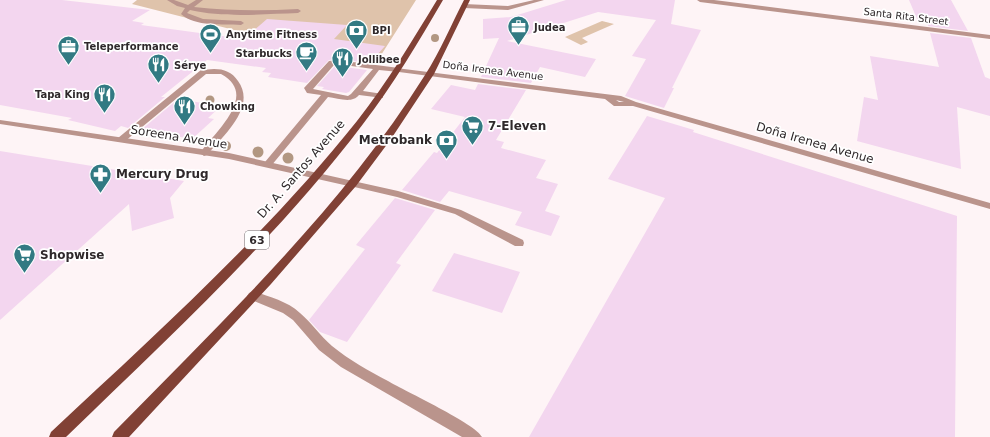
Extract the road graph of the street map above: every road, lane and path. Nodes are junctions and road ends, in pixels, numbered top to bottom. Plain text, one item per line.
1 (170, 0) edge
2 (200, 0) edge
3 (440, 0) edge
4 (541, 0) edge
5 (700, 0) edge
6 (466, 3) edge
7 (188, 8) junction
8 (298, 12) dead end
9 (241, 23) dead end
10 (990, 38) edge
11 (377, 68) junction
12 (399, 70) junction
13 (430, 74) junction
14 (358, 92) junction
15 (326, 94) junction
16 (380, 96) junction
17 (0, 122) edge
18 (121, 140) junction
19 (204, 153) junction
20 (268, 164) junction
21 (317, 175) junction
22 (353, 184) junction
23 (990, 206) edge
24 (519, 243) dead end
25 (253, 296) junction
26 (56, 437) edge
27 (119, 437) edge
28 (475, 437) edge

1 - 7 street
2 - 7 street
3 - 12 main road, Dr. A. Santos Avenue / 63
4 - 6 street
5 - 10 street, Santa Rita Street
6 - 13 main road
7 - 8 street
7 - 9 street
11 - 12 street, Doña Irenea Avenue
11 - 14 street
11 - 15 street, Doña Irenea Avenue
12 - 13 street, Doña Irenea Avenue
12 - 16 main road, Dr. A. Santos Avenue / 63
13 - 22 main road
13 - 23 street, Doña Irenea Avenue
14 - 15 street
14 - 16 street
15 - 20 street
16 - 21 main road, Dr. A. Santos Avenue / 63
17 - 18 street, Soreena Avenue
18 - 19 street, Soreena Avenue
18 - 19 street
19 - 20 street, Soreena Avenue
20 - 21 street, Soreena Avenue
21 - 22 street, Soreena Avenue
21 - 26 main road, Dr. A. Santos Avenue / 63
22 - 24 street, Soreena Avenue
22 - 25 main road
25 - 27 main road
25 - 28 street

